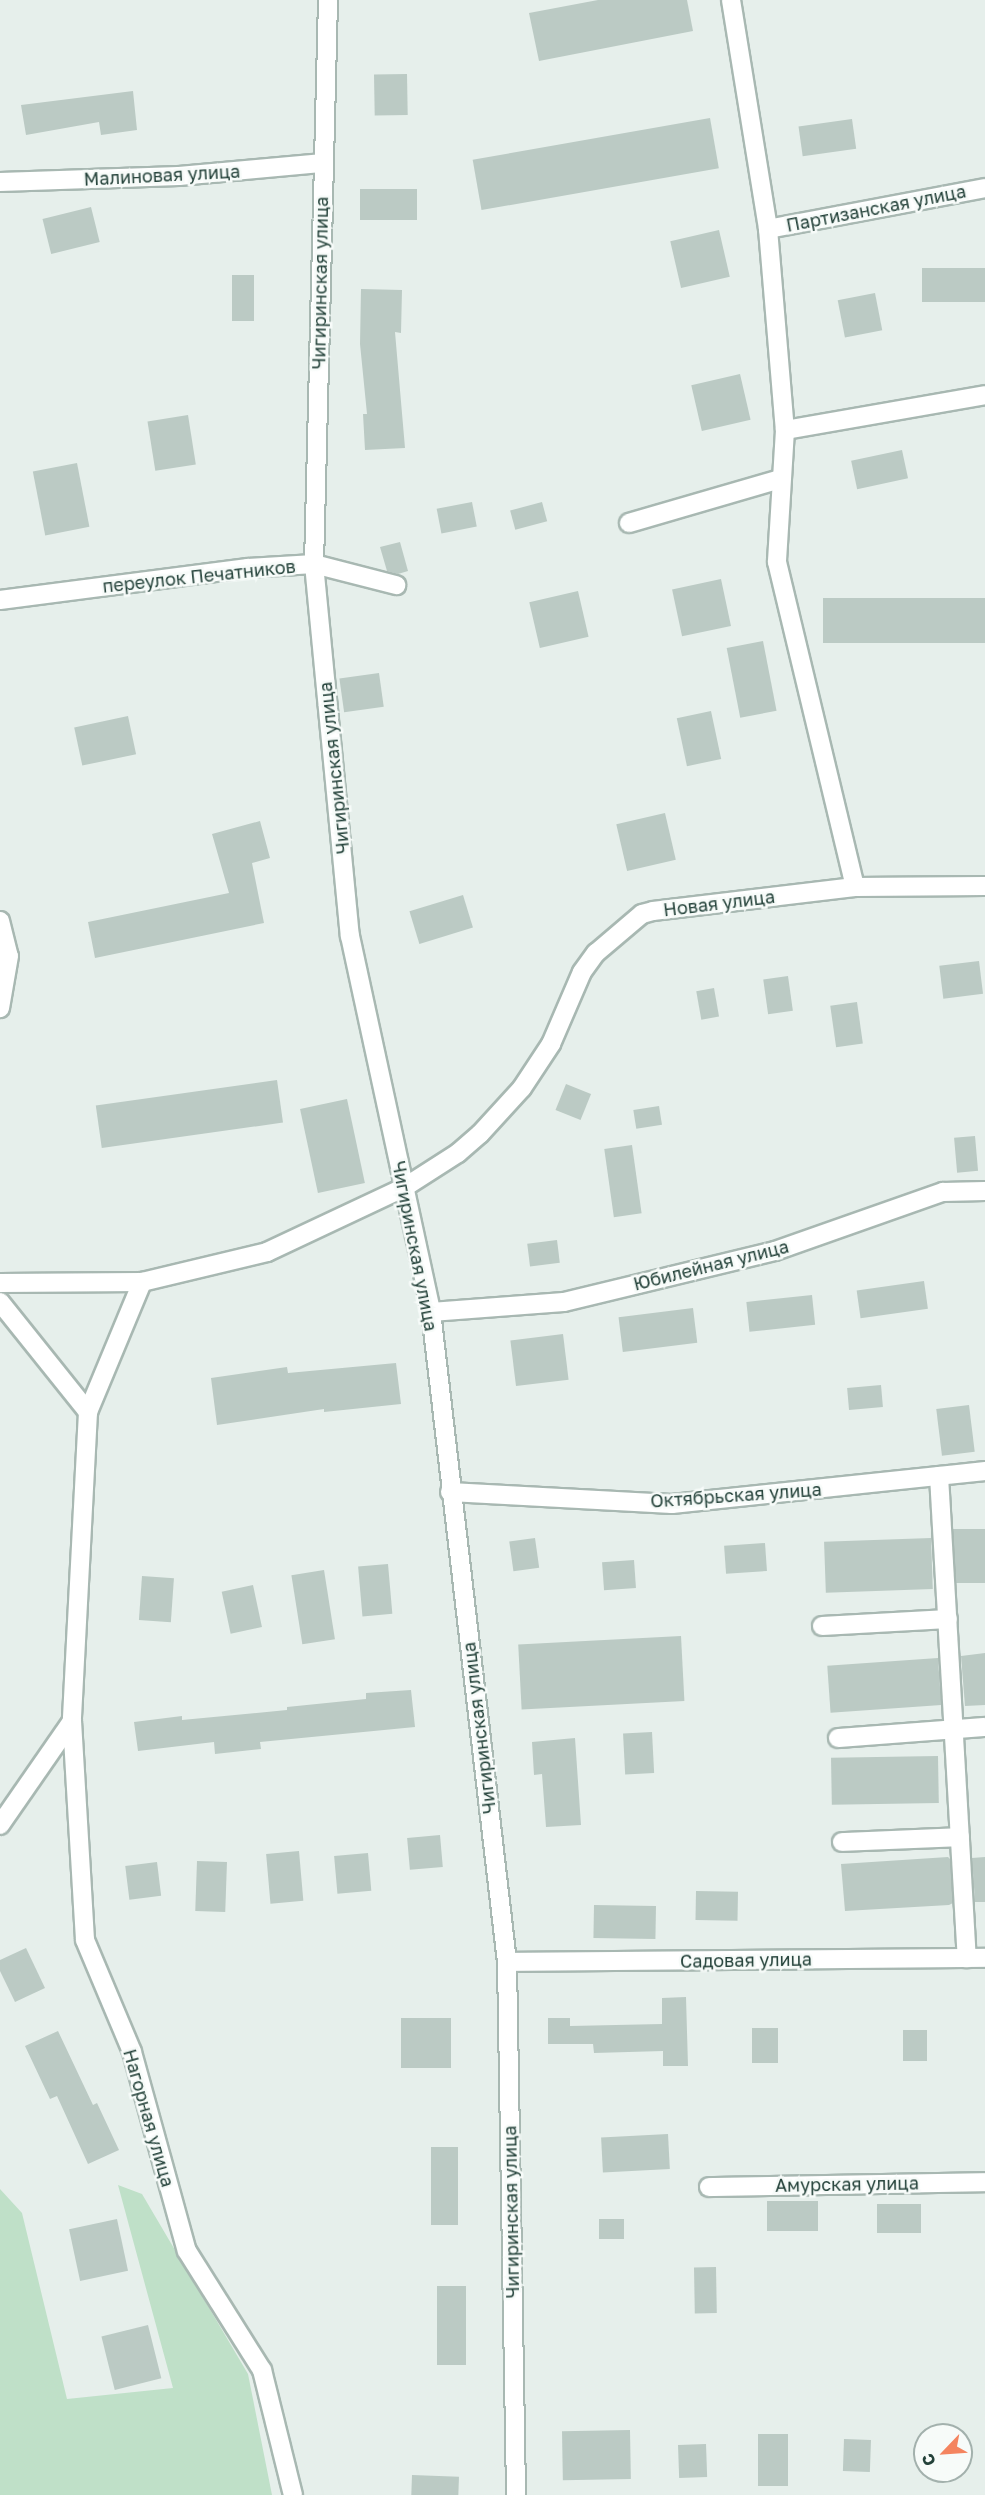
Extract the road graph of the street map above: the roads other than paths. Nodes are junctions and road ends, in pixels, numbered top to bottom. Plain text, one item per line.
1 (328, 0) edge
2 (731, 0) edge
3 (323, 163) junction
4 (0, 182) edge
5 (985, 188) edge
6 (768, 229) junction
7 (985, 395) edge
8 (785, 430) junction
9 (780, 479) junction
10 (629, 523) dead end
11 (314, 564) junction
12 (396, 585) dead end
13 (0, 600) edge
14 (985, 886) edge
15 (855, 887) junction
16 (0, 921) edge
17 (0, 1008) edge
18 (405, 1187) junction
19 (985, 1191) edge
20 (142, 1282) junction
21 (0, 1283) edge
22 (0, 1302) edge
23 (431, 1312) junction
24 (88, 1412) junction
25 (985, 1472) edge
26 (939, 1476) junction
27 (450, 1492) junction
28 (948, 1619) junction
29 (822, 1626) dead end
30 (72, 1721) junction
31 (985, 1727) edge
32 (954, 1729) junction
33 (837, 1738) dead end
34 (0, 1825) edge
35 (960, 1837) junction
36 (842, 1842) dead end
37 (976, 1958) edge
38 (507, 1962) junction
39 (985, 2182) edge
40 (709, 2187) dead end
41 (293, 2495) edge
42 (516, 2495) edge

1 - 3 street, Чигиринская улица
2 - 6 street
3 - 4 street, Малиновая улица
3 - 11 street, Чигиринская улица
5 - 6 street, Партизанская улица
6 - 8 street
7 - 8 street
8 - 9 street
9 - 10 street
9 - 15 street
11 - 12 street, переулок Печатников
11 - 13 street, переулок Печатников
11 - 18 street, Чигиринская улица
14 - 15 street, Новая улица
15 - 18 street, Новая улица
16 - 17 street
18 - 20 street, Новая улица
18 - 23 street, Чигиринская улица
19 - 23 street, Юбилейная улица
20 - 21 street, Новая улица
20 - 24 street, Нагорная улица
22 - 24 street
23 - 27 street, Чигиринская улица
24 - 30 street, Нагорная улица
25 - 26 street, Октябрьская улица
26 - 27 street, Октябрьская улица
26 - 28 street
27 - 38 street, Чигиринская улица
28 - 29 street
28 - 32 street
30 - 34 street
30 - 41 street, Нагорная улица
31 - 32 street
32 - 33 street
32 - 35 street
35 - 36 street
35 - 37 street
37 - 38 street, Садовая улица
38 - 42 street, Чигиринская улица
39 - 40 street, Амурская улица

